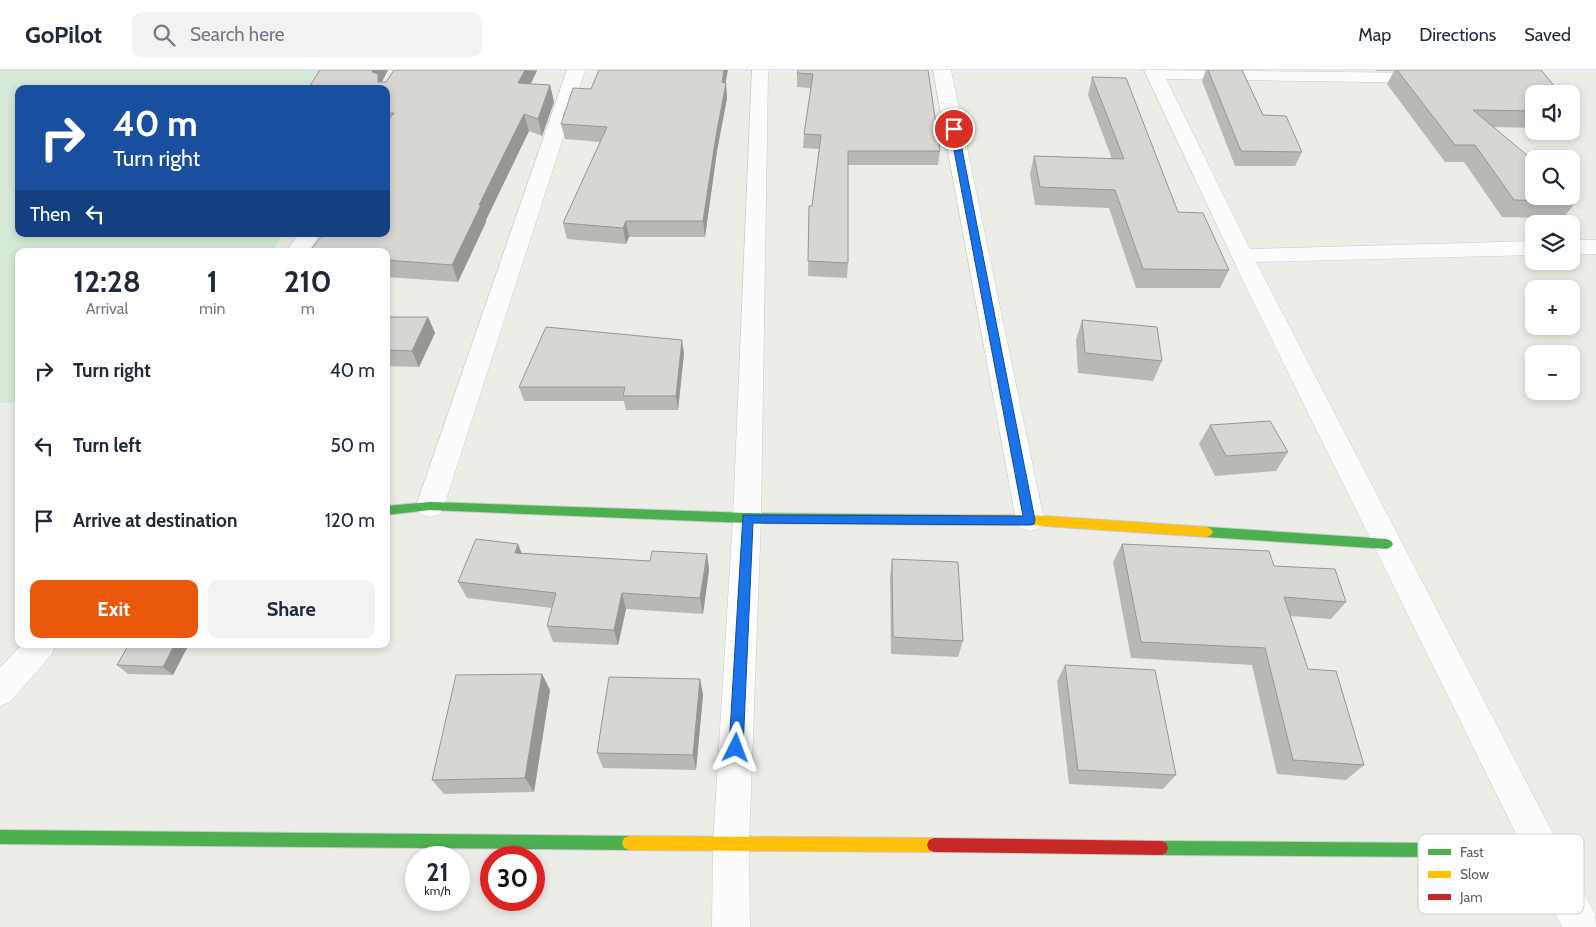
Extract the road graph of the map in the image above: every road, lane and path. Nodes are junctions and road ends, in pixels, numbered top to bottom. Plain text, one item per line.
1 (576, 70) edge
2 (761, 70) edge
3 (942, 70) edge
4 (1154, 72) edge
5 (1444, 78) edge
6 (306, 237) edge
7 (1580, 247) edge
8 (1596, 247) edge
9 (300, 248) edge
10 (1525, 248) edge
11 (1242, 256) junction
12 (430, 506) junction
13 (390, 511) edge
14 (747, 518) junction
15 (1030, 520) junction
16 (1387, 544) junction
17 (38, 648) edge
18 (0, 691) edge
19 (1535, 834) edge
20 (0, 837) edge
21 (731, 844) junction
22 (1418, 850) edge
23 (1576, 914) edge
24 (731, 927) edge
25 (1582, 927) edge

1 - 12 street
2 - 14 street
3 - 15 street
4 - 5 street
4 - 11 street
6 - 9 street
7 - 8 street
10 - 11 street
11 - 16 street
12 - 13 street
12 - 14 street
14 - 15 street
14 - 21 street
15 - 16 street
16 - 19 street
17 - 18 street
20 - 21 street
21 - 22 street
21 - 24 street
23 - 25 street

